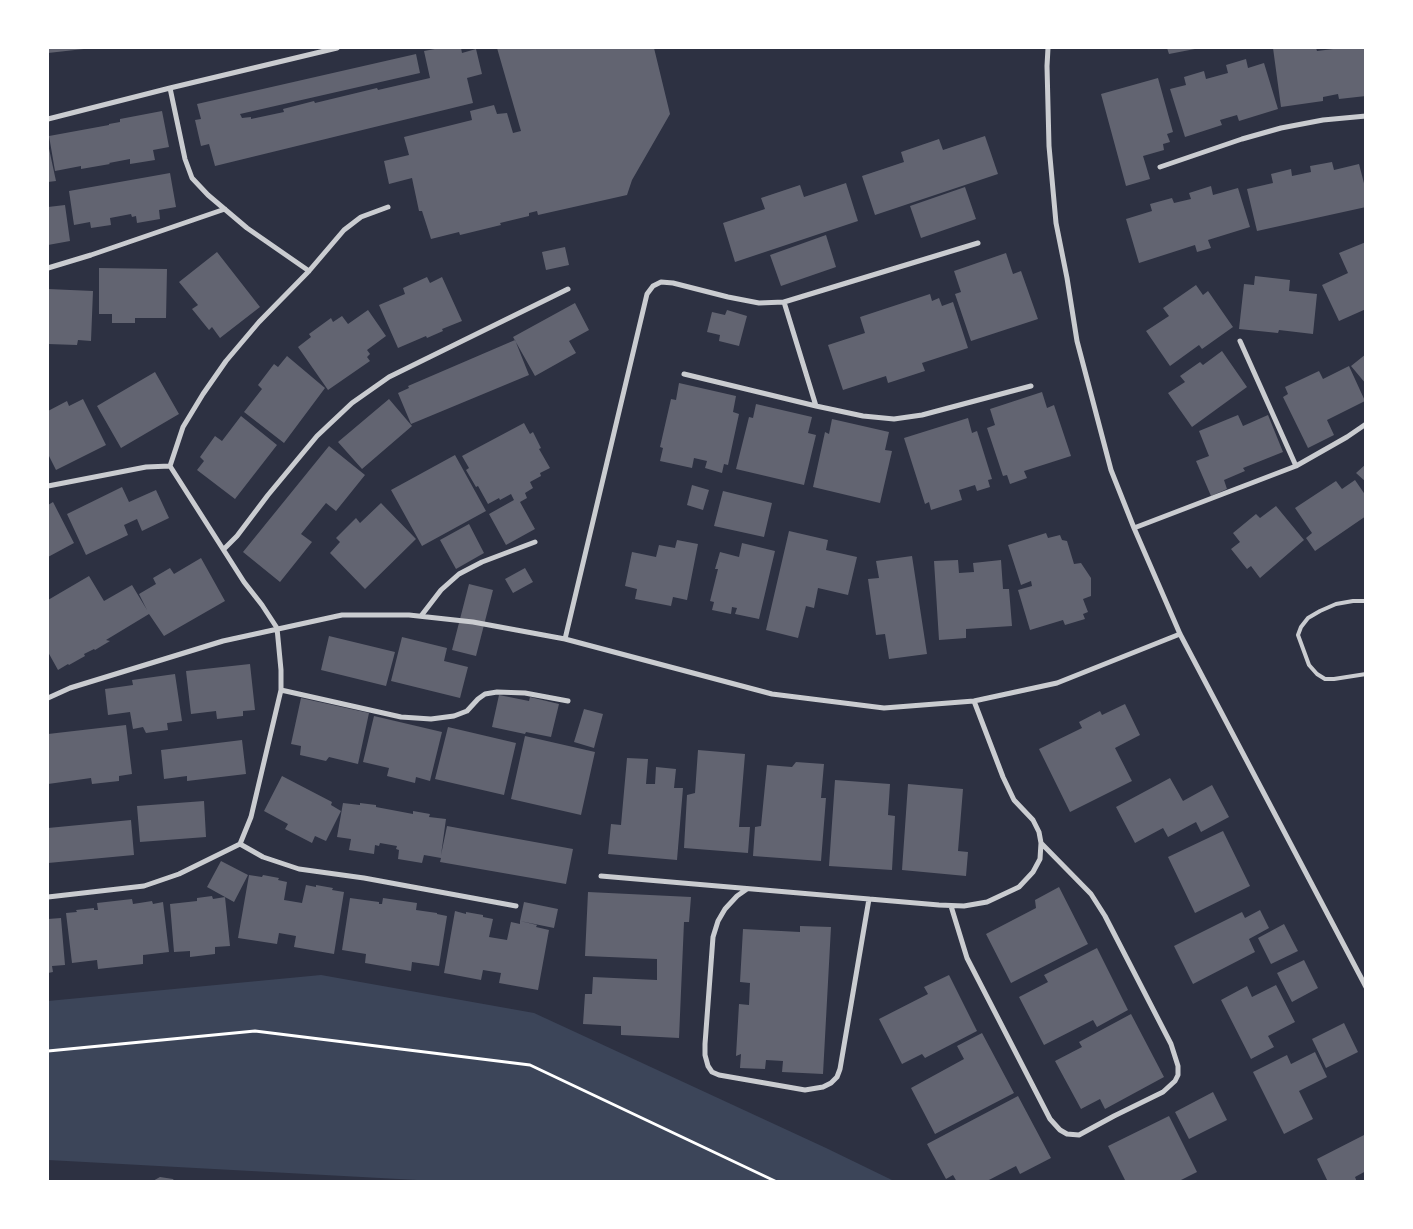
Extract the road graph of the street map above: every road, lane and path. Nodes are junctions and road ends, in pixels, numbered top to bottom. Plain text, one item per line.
1 (337, 48) edge
2 (1048, 48) edge
3 (170, 88) junction
4 (1366, 116) edge
5 (48, 119) edge
6 (1160, 167) dead end
7 (388, 207) dead end
8 (226, 209) junction
9 (978, 243) dead end
10 (48, 268) edge
11 (309, 271) junction
12 (568, 289) dead end
13 (784, 302) junction
14 (1240, 341) dead end
15 (684, 374) dead end
16 (1031, 386) dead end
17 (816, 406) junction
18 (1366, 424) edge
19 (170, 466) junction
20 (1296, 466) junction
21 (48, 486) edge
22 (1134, 528) junction
23 (535, 542) dead end
24 (224, 549) junction
25 (1366, 601) edge
26 (420, 616) junction
27 (277, 628) junction
28 (1180, 634) junction
29 (564, 639) junction
30 (1366, 674) edge
31 (281, 690) junction
32 (48, 698) edge
33 (568, 701) dead end
34 (974, 701) junction
35 (1041, 843) junction
36 (240, 844) junction
37 (601, 876) dead end
38 (747, 889) junction
39 (48, 897) edge
40 (868, 899) junction
41 (516, 906) dead end
42 (951, 906) junction
43 (1366, 987) edge
44 (48, 1051) edge
45 (777, 1182) edge

1 - 3 street
2 - 22 street
3 - 5 street
3 - 8 street
4 - 6 street
7 - 11 street
8 - 10 street
8 - 11 street
9 - 13 street
11 - 19 street
12 - 24 street
13 - 17 street
13 - 29 street
14 - 20 street
15 - 17 street
16 - 17 street
18 - 20 street
19 - 21 street
19 - 24 street
20 - 22 street
22 - 28 street
23 - 26 street
24 - 27 street
25 - 30 lane
26 - 27 street
26 - 29 street
27 - 31 street
27 - 32 street
28 - 34 street
28 - 43 street
29 - 34 street
31 - 33 street
31 - 36 street
34 - 35 street
35 - 42 street
35 - 42 street
36 - 39 street
36 - 41 street
37 - 38 street
38 - 40 street
38 - 40 street
40 - 42 street
44 - 45 path

